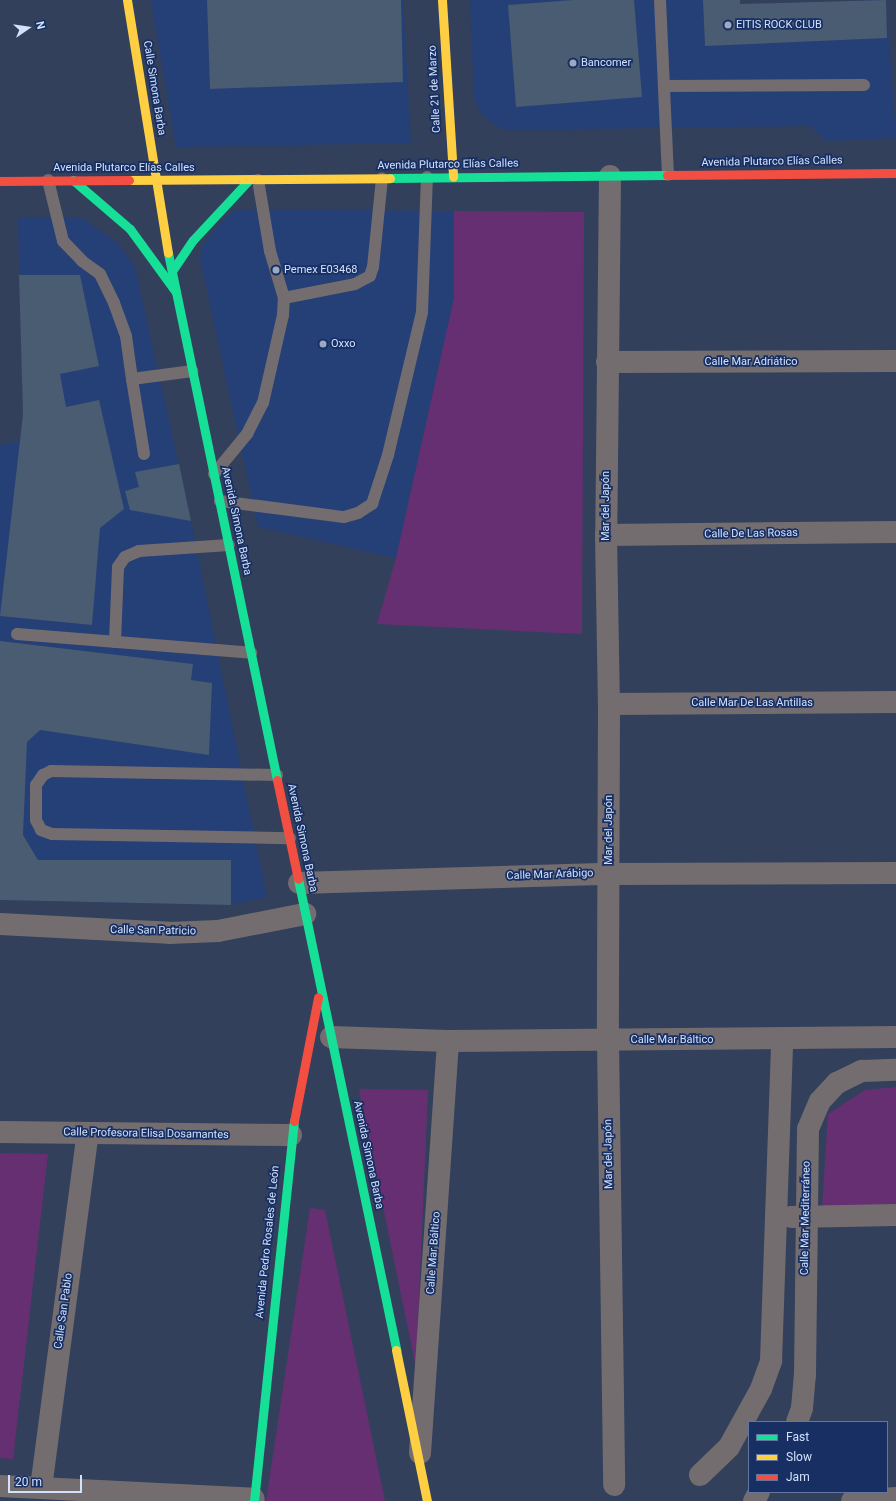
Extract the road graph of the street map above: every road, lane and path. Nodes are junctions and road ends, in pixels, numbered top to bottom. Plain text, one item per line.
1 (127, 0) edge
2 (442, 0) edge
3 (660, 0) edge
4 (864, 85) dead end
5 (664, 86) junction
6 (896, 173) edge
7 (668, 175) junction
8 (610, 176) junction
9 (426, 177) junction
10 (453, 177) junction
11 (382, 178) junction
12 (156, 179) junction
13 (0, 180) edge
14 (48, 180) junction
15 (73, 180) junction
16 (254, 180) junction
17 (172, 271) junction
18 (176, 292) junction
19 (284, 298) junction
20 (896, 361) edge
21 (607, 362) junction
22 (192, 371) junction
23 (132, 379) junction
24 (144, 454) dead end
25 (214, 474) junction
26 (220, 501) junction
27 (896, 532) edge
28 (606, 535) junction
29 (229, 544) junction
30 (17, 634) dead end
31 (115, 642) junction
32 (251, 653) junction
33 (896, 702) edge
34 (608, 704) junction
35 (277, 775) junction
36 (290, 838) junction
37 (896, 873) edge
38 (609, 874) junction
39 (300, 883) junction
40 (305, 914) junction
41 (0, 924) edge
42 (320, 988) junction
43 (331, 1037) junction
44 (896, 1037) edge
45 (782, 1039) junction
46 (608, 1040) junction
47 (448, 1041) junction
48 (896, 1070) edge
49 (0, 1132) edge
50 (88, 1133) junction
51 (291, 1135) junction
52 (896, 1215) edge
53 (805, 1217) junction
54 (776, 1218) junction
55 (775, 1284) junction
56 (806, 1286) junction
57 (797, 1421) edge
58 (419, 1465) junction
59 (700, 1475) dead end
60 (614, 1485) dead end
61 (0, 1486) edge
62 (41, 1488) junction
63 (896, 1498) edge
64 (254, 1500) edge
65 (427, 1501) edge
66 (852, 1501) edge

1 - 12 main road, Calle Simona Barba
2 - 10 main road, Calle 21 de Marzo
3 - 5 lane
4 - 5 lane
5 - 7 lane
6 - 7 main road, Avenida Plutarco Elías Calles
7 - 8 main road, Avenida Plutarco Elías Calles
8 - 10 main road, Avenida Plutarco Elías Calles
8 - 21 street, Mar del Japón
9 - 10 main road, Avenida Plutarco Elías Calles
9 - 11 main road, Avenida Plutarco Elías Calles
9 - 26 lane
11 - 16 main road, Avenida Plutarco Elías Calles
11 - 19 lane
12 - 15 main road, Avenida Plutarco Elías Calles
12 - 16 main road, Avenida Plutarco Elías Calles
12 - 17 main road, Avenida Simona Barba
13 - 14 main road, Avenida Plutarco Elías Calles
14 - 15 main road, Avenida Plutarco Elías Calles
14 - 23 lane
15 - 18 main road
16 - 17 main road
16 - 19 lane
17 - 18 main road, Avenida Simona Barba
18 - 22 main road, Avenida Simona Barba
19 - 25 lane
20 - 21 street, Calle Mar Adriático
21 - 28 street, Mar del Japón
22 - 23 lane
22 - 25 main road, Avenida Simona Barba
23 - 24 lane
25 - 26 main road, Avenida Simona Barba
26 - 29 main road, Avenida Simona Barba
27 - 28 street, Calle De Las Rosas
28 - 34 street, Mar del Japón
29 - 31 lane
29 - 32 main road, Avenida Simona Barba
30 - 31 lane
31 - 32 lane
32 - 35 main road, Avenida Simona Barba
33 - 34 street, Calle Mar De Las Antillas
34 - 38 street, Mar del Japón
35 - 36 main road, Avenida Simona Barba
35 - 36 lane
36 - 39 main road, Avenida Simona Barba
37 - 38 street, Calle Mar Arábigo
38 - 39 street, Calle Mar Arábigo
38 - 46 street, Mar del Japón
39 - 40 main road, Avenida Simona Barba
40 - 41 street, Calle San Patricio
40 - 42 main road, Avenida Simona Barba
42 - 43 main road, Avenida Simona Barba
42 - 51 main road, Avenida Pedro Rosales de León
43 - 47 street, Calle Mar Báltico
43 - 58 main road, Avenida Simona Barba
44 - 45 street, Calle Mar Báltico
45 - 46 street, Calle Mar Báltico
45 - 54 street
46 - 47 street, Calle Mar Báltico
46 - 60 street, Mar del Japón
47 - 58 street, Calle Mar Báltico
48 - 53 street, Calle Mar Mediterráneo
49 - 50 street, Calle Profesora Elisa Dosamantes
50 - 51 street, Calle Profesora Elisa Dosamantes
50 - 62 street, Calle San Pablo
51 - 64 main road, Avenida Pedro Rosales de León
52 - 53 street
53 - 54 street
53 - 56 street, Calle Mar Mediterráneo
54 - 55 street
55 - 56 street
55 - 59 street
56 - 57 street, Calle Mar Mediterráneo
58 - 65 main road, Avenida Simona Barba
61 - 62 street
62 - 64 street
63 - 66 street

